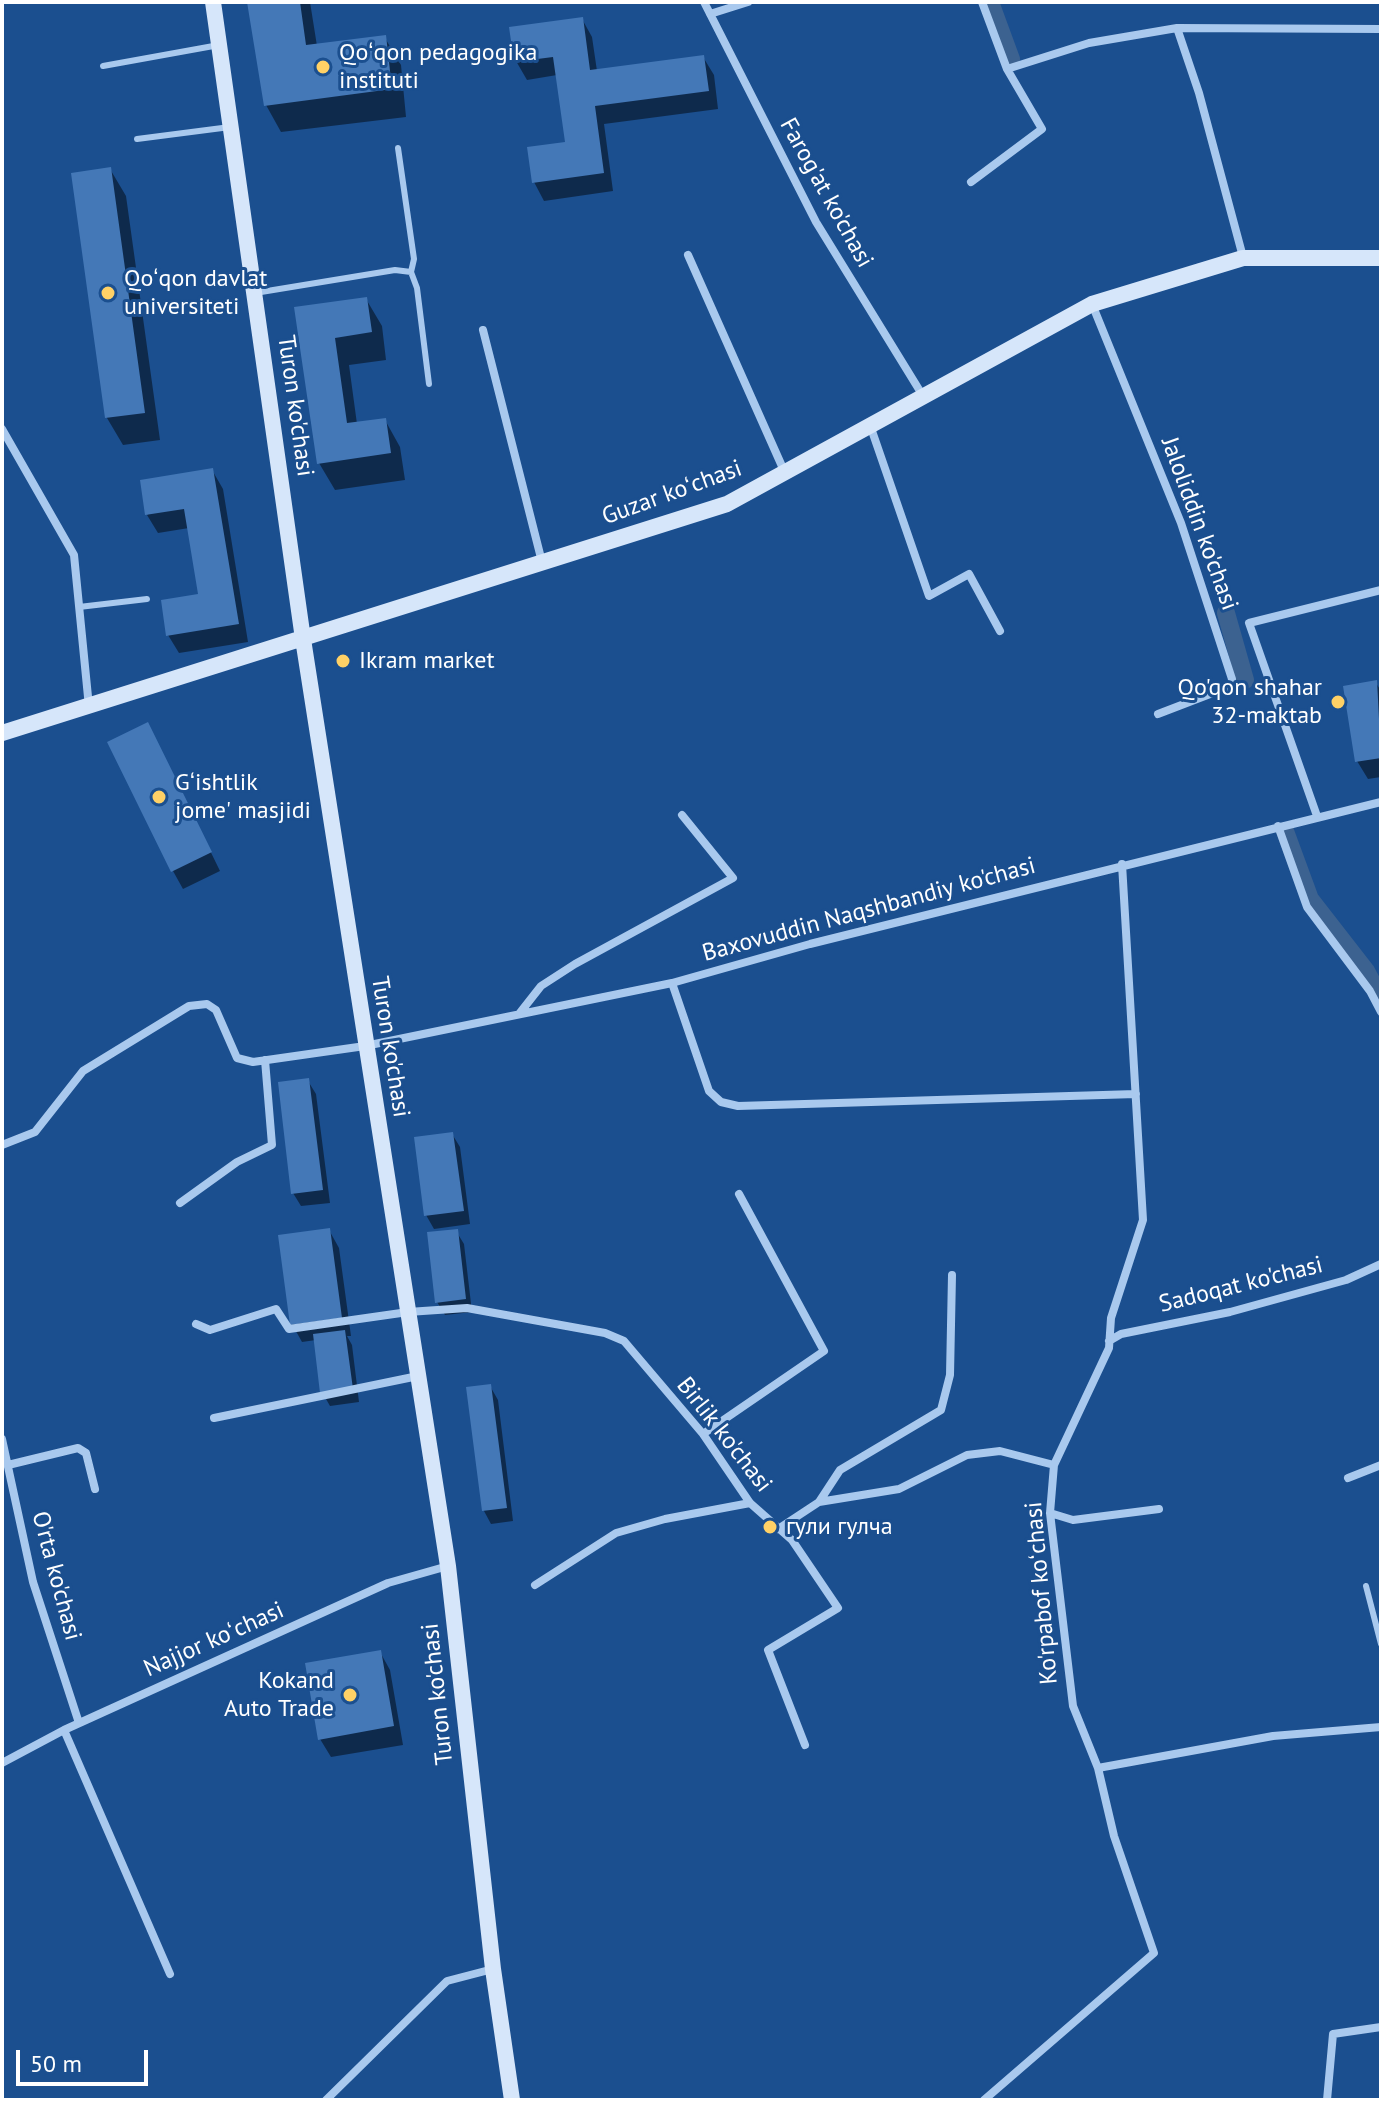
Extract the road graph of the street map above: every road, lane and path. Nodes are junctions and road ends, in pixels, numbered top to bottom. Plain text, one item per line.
1 (213, 2) edge
2 (704, 2) edge
3 (748, 2) edge
4 (982, 2) edge
5 (710, 14) junction
6 (1177, 28) junction
7 (1381, 29) edge
8 (219, 45) junction
9 (103, 66) dead end
10 (1007, 69) junction
11 (230, 127) junction
12 (137, 139) dead end
13 (398, 148) dead end
14 (971, 182) dead end
15 (688, 255) dead end
16 (1243, 258) junction
17 (1381, 258) edge
18 (411, 272) junction
19 (255, 293) junction
20 (1092, 304) junction
21 (483, 330) dead end
22 (429, 384) dead end
23 (923, 398) junction
24 (871, 428) junction
25 (2, 429) edge
26 (785, 474) junction
27 (542, 563) junction
28 (1381, 590) edge
29 (147, 599) dead end
30 (79, 607) junction
31 (1000, 631) dead end
32 (303, 639) junction
33 (89, 708) junction
34 (1158, 714) dead end
35 (2, 733) edge
36 (1381, 802) edge
37 (682, 815) dead end
38 (1317, 816) junction
39 (1278, 826) junction
40 (1122, 864) junction
41 (672, 983) junction
42 (1381, 1012) edge
43 (518, 1015) junction
44 (365, 1046) junction
45 (265, 1060) junction
46 (1136, 1094) junction
47 (2, 1145) edge
48 (739, 1194) dead end
49 (180, 1203) dead end
50 (1381, 1264) edge
51 (952, 1275) dead end
52 (408, 1312) junction
53 (196, 1324) dead end
54 (1109, 1341) junction
55 (418, 1376) junction
56 (214, 1418) dead end
57 (703, 1434) junction
58 (2, 1439) edge
59 (8, 1465) junction
60 (1054, 1465) junction
61 (1381, 1465) edge
62 (1348, 1478) dead end
63 (95, 1489) dead end
64 (819, 1502) junction
65 (750, 1503) junction
66 (1159, 1509) dead end
67 (1050, 1513) junction
68 (778, 1529) junction
69 (448, 1566) junction
70 (535, 1585) dead end
71 (1366, 1586) dead end
72 (1381, 1644) edge
73 (79, 1723) junction
74 (1381, 1727) edge
75 (64, 1730) junction
76 (805, 1745) dead end
77 (2, 1763) edge
78 (1098, 1768) junction
79 (493, 1969) junction
80 (170, 1974) dead end
81 (1381, 2027) edge
82 (326, 2100) edge
83 (512, 2100) edge
84 (984, 2100) edge
85 (1327, 2100) edge

1 - 8 main road, Turon ko'chasi
2 - 5 street, Farog'at ko'chasi
3 - 5 street
4 - 10 street
5 - 23 street, Farog'at ko'chasi
6 - 7 street
6 - 10 street
6 - 16 street
8 - 9 lane
8 - 11 main road, Turon ko'chasi
10 - 14 street
11 - 12 lane
11 - 19 main road, Turon ko'chasi
13 - 18 lane
15 - 26 street
16 - 17 main road, Guzar koʻchasi
16 - 20 main road, Guzar koʻchasi
18 - 19 lane
18 - 22 lane
19 - 32 main road, Turon ko'chasi
20 - 23 main road, Guzar koʻchasi
20 - 34 street, Jaloliddin ko'chasi
21 - 27 street
23 - 24 main road, Guzar koʻchasi
24 - 26 main road, Guzar koʻchasi
24 - 31 street
25 - 30 street
26 - 27 main road, Guzar koʻchasi
27 - 32 main road, Guzar koʻchasi
28 - 38 street, Jaloliddin ko'chasi
29 - 30 lane
30 - 33 street
32 - 33 main road, Guzar koʻchasi
32 - 44 main road, Turon ko'chasi
33 - 35 main road, Guzar koʻchasi
36 - 38 street, Baxovuddin Naqshbandiy ko'chasi
37 - 43 street
38 - 39 street, Baxovuddin Naqshbandiy ko'chasi
39 - 40 street, Baxovuddin Naqshbandiy ko'chasi
39 - 42 street
40 - 41 street, Baxovuddin Naqshbandiy ko'chasi
40 - 46 street, Ko'rpabof koʻchasi
41 - 43 street, Baxovuddin Naqshbandiy ko'chasi
41 - 46 street
43 - 44 street, Baxovuddin Naqshbandiy ko'chasi
44 - 45 street, Baxovuddin Naqshbandiy ko'chasi
44 - 52 main road, Turon ko'chasi
45 - 47 street
45 - 49 street
46 - 54 street, Ko'rpabof koʻchasi
48 - 57 street
50 - 54 street, Sadoqat ko'chasi
51 - 64 street
52 - 53 street, Birlik ko'chasi
52 - 55 main road, Turon ko'chasi
52 - 57 street, Birlik ko'chasi
54 - 60 street, Ko'rpabof koʻchasi
55 - 56 street
55 - 69 main road, Turon ko'chasi
57 - 65 street, Birlik ko'chasi
58 - 59 street, O'rta ko'chasi
59 - 63 street
59 - 73 street, O'rta ko'chasi
60 - 64 street
60 - 67 street, Ko'rpabof koʻchasi
61 - 62 street
64 - 68 street
65 - 68 street, Birlik ko'chasi
65 - 70 street
66 - 67 street
67 - 78 street, Ko'rpabof koʻchasi
68 - 76 street, Birlik ko'chasi
69 - 73 street, Najjor koʻchasi
69 - 79 main road, Turon ko'chasi
71 - 72 lane
73 - 75 street, Najjor koʻchasi
74 - 78 street
75 - 77 street, Najjor koʻchasi
75 - 80 street
78 - 84 street, Ko'rpabof koʻchasi
79 - 82 street
79 - 83 main road, Turon ko'chasi
81 - 85 street

